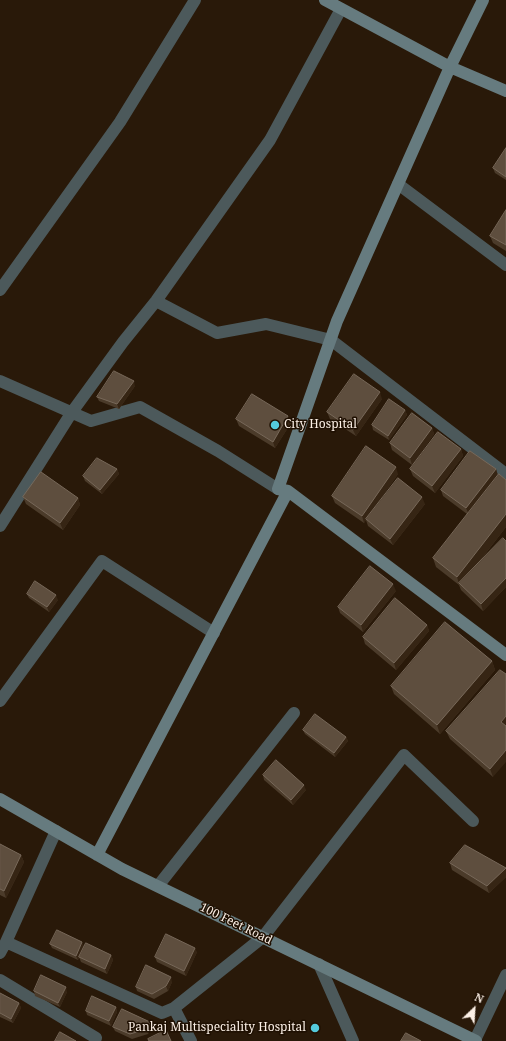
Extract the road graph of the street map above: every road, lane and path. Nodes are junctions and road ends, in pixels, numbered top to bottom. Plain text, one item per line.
1 (195, 0) edge
2 (325, 0) edge
3 (483, 0) edge
4 (341, 9) junction
5 (450, 67) junction
6 (506, 91) edge
7 (398, 184) junction
8 (506, 265) edge
9 (0, 290) edge
10 (156, 301) junction
11 (330, 340) junction
12 (0, 381) edge
13 (72, 412) junction
14 (506, 474) edge
15 (283, 490) junction
16 (0, 526) edge
17 (214, 633) junction
18 (506, 655) edge
19 (0, 701) edge
20 (294, 713) dead end
21 (0, 799) edge
22 (472, 821) dead end
23 (56, 831) junction
24 (97, 855) junction
25 (158, 886) junction
26 (263, 937) junction
27 (6, 942) junction
28 (0, 953) edge
29 (319, 964) junction
30 (506, 975) edge
31 (0, 980) edge
32 (174, 1008) junction
33 (96, 1038) dead end
34 (191, 1041) edge
35 (353, 1041) edge
36 (476, 1041) edge

1 - 9 street
2 - 4 street
3 - 5 street
4 - 5 street
4 - 10 street
5 - 6 street
5 - 7 street
7 - 8 street
7 - 11 street
10 - 11 street
10 - 13 street
11 - 14 street
11 - 15 street
12 - 13 street
13 - 15 street
13 - 16 street
15 - 17 street
15 - 18 street
17 - 19 street
17 - 24 street
20 - 25 street
21 - 23 street, 100 Feet Road
22 - 26 street
23 - 24 street, 100 Feet Road
23 - 27 street
24 - 25 street, 100 Feet Road
25 - 26 street, 100 Feet Road
26 - 29 street, 100 Feet Road
26 - 32 street
27 - 28 street
27 - 32 street
29 - 35 street
29 - 36 street, 100 Feet Road
30 - 36 street
31 - 33 street
32 - 34 street

